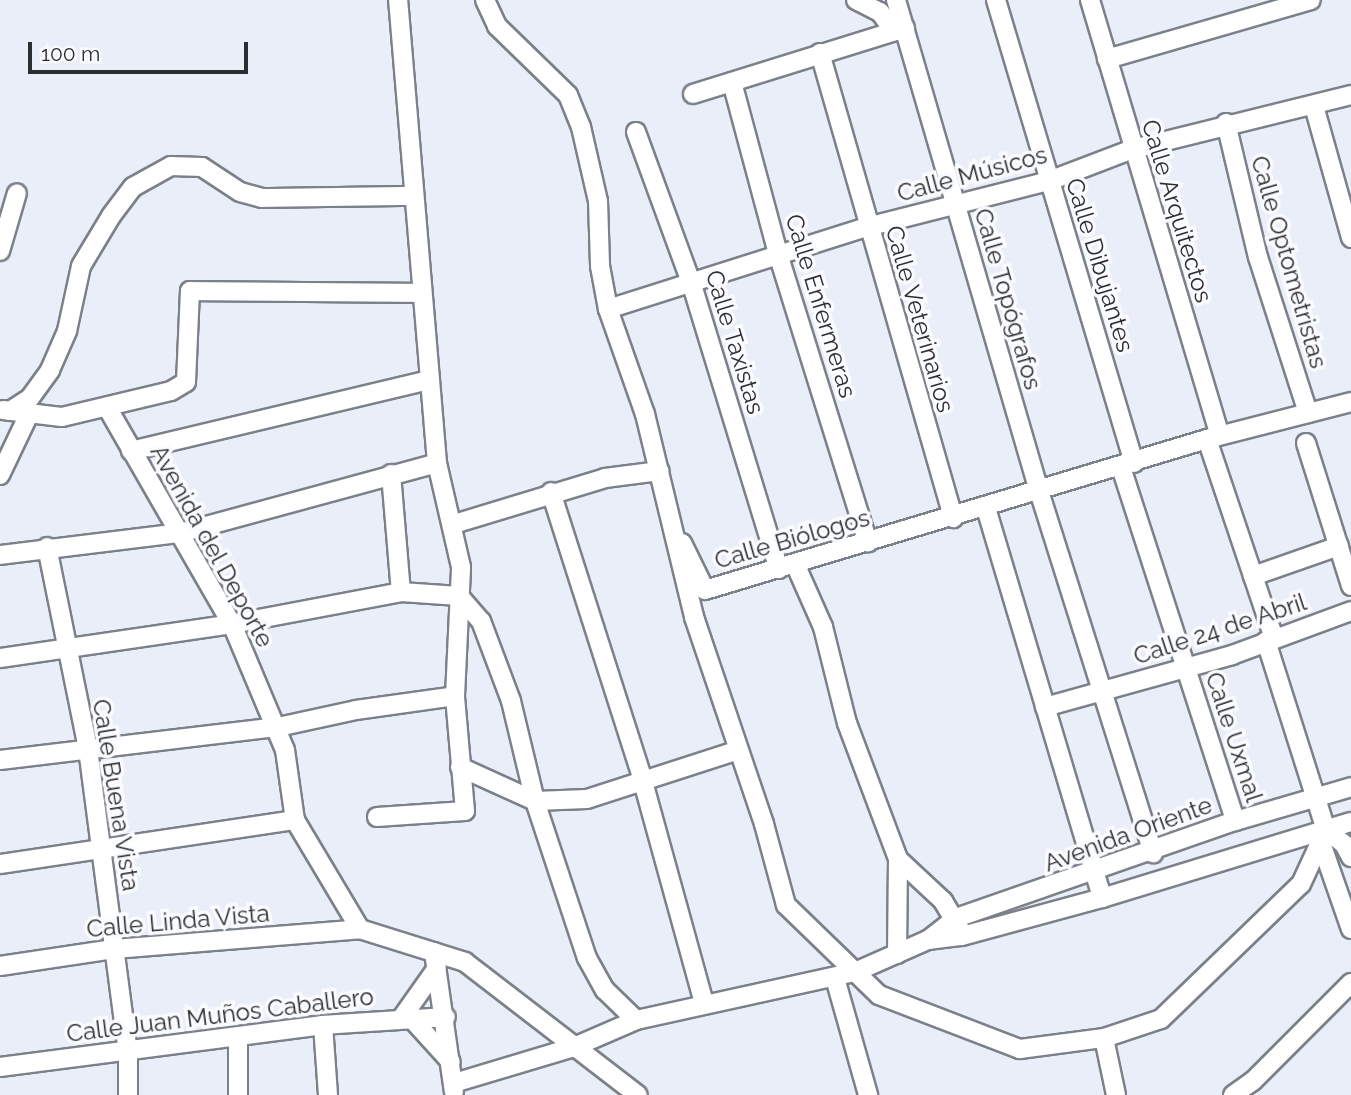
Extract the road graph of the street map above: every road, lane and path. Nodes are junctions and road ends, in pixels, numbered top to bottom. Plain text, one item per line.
1 (398, 0) edge
2 (485, 0) edge
3 (856, 0) edge
4 (896, 0) edge
5 (996, 0) edge
6 (1090, 0) edge
7 (1311, 0) edge
8 (899, 30) junction
9 (820, 53) junction
10 (1107, 59) junction
11 (732, 82) junction
12 (693, 94) dead end
13 (1351, 95) edge
14 (1314, 106) junction
15 (1226, 123) junction
16 (636, 132) dead end
17 (1133, 149) junction
18 (1049, 181) junction
19 (17, 193) dead end
20 (411, 196) junction
21 (954, 203) junction
22 (867, 228) junction
23 (1351, 238) edge
24 (0, 251) edge
25 (779, 257) junction
26 (692, 285) junction
27 (421, 293) junction
28 (608, 309) junction
29 (429, 380) junction
30 (1351, 402) edge
31 (107, 407) junction
32 (5, 410) edge
33 (1308, 414) junction
34 (28, 416) junction
35 (1213, 437) junction
36 (1306, 443) dead end
37 (131, 451) junction
38 (437, 463) junction
39 (1127, 465) junction
40 (660, 471) junction
41 (0, 474) edge
42 (391, 474) junction
43 (1039, 491) junction
44 (551, 492) junction
45 (986, 508) junction
46 (953, 518) junction
47 (454, 524) junction
48 (670, 528) junction
49 (180, 533) junction
50 (868, 542) junction
51 (1339, 546) junction
52 (47, 547) junction
53 (0, 555) edge
54 (787, 567) junction
55 (1253, 576) junction
56 (1351, 586) edge
57 (401, 592) junction
58 (459, 597) junction
59 (1351, 611) edge
60 (232, 624) junction
61 (1270, 639) junction
62 (66, 649) junction
63 (0, 658) edge
64 (1185, 667) junction
65 (1104, 691) junction
66 (455, 696) junction
67 (1045, 707) junction
68 (270, 728) junction
69 (88, 749) junction
70 (736, 751) junction
71 (0, 760) edge
72 (460, 767) junction
73 (642, 778) junction
74 (1351, 787) edge
75 (1315, 798) junction
76 (535, 801) junction
77 (377, 817) dead end
78 (295, 820) junction
79 (1235, 821) junction
80 (1351, 822) edge
81 (1324, 836) junction
82 (101, 847) junction
83 (1153, 853) junction
84 (1351, 857) edge
85 (898, 859) junction
86 (0, 864) edge
87 (1095, 872) junction
88 (1102, 898) junction
89 (956, 918) junction
90 (360, 929) junction
91 (1351, 929) edge
92 (962, 936) junction
93 (928, 940) junction
94 (114, 949) junction
95 (897, 954) junction
96 (435, 960) junction
97 (0, 966) edge
98 (855, 972) junction
99 (835, 978) junction
100 (1351, 983) edge
101 (704, 1003) junction
102 (446, 1017) junction
103 (406, 1018) junction
104 (636, 1020) junction
105 (323, 1025) junction
106 (238, 1037) junction
107 (1104, 1038) junction
108 (573, 1047) junction
109 (128, 1051) junction
110 (451, 1062) junction
111 (0, 1067) edge
112 (454, 1089) edge
113 (128, 1095) edge
114 (238, 1095) edge
115 (328, 1095) edge
116 (638, 1095) edge
117 (868, 1095) edge
118 (1116, 1095) edge
119 (1233, 1095) edge

1 - 20 street
2 - 28 street, Calle Biólogos
3 - 8 street
4 - 8 street, Calle Topógrafos
5 - 18 street, Calle Dibujantes
6 - 10 street, Calle Arquitectos
7 - 10 street
8 - 9 street
8 - 21 street, Calle Topógrafos
9 - 11 street
9 - 22 street, Calle Veterinarios
10 - 17 street, Calle Arquitectos
11 - 12 street
11 - 25 street, Calle Enfermeras
13 - 14 street, Calle Músicos
14 - 15 street, Calle Músicos
14 - 23 street
15 - 17 street, Calle Músicos
15 - 33 street, Calle Optometristas
16 - 26 street, Calle Taxistas
17 - 18 street, Calle Músicos
17 - 35 street, Calle Arquitectos
18 - 21 street, Calle Músicos
18 - 39 street, Calle Dibujantes
19 - 24 street
20 - 27 street
20 - 32 street
21 - 22 street, Calle Músicos
21 - 43 street, Calle Topógrafos
22 - 25 street, Calle Músicos
22 - 46 street, Calle Veterinarios
25 - 26 street, Calle Músicos
25 - 50 street, Calle Enfermeras
26 - 28 street, Calle Músicos
26 - 54 street, Calle Taxistas
27 - 29 street
27 - 31 street
28 - 40 street, Calle Biólogos
29 - 37 street
29 - 38 street
30 - 33 street, Calle Biólogos
31 - 34 street
31 - 37 street, Avenida del Deporte
32 - 34 street
33 - 35 street, Calle Biólogos
34 - 41 street
35 - 39 street, Calle Biólogos
35 - 55 street, Calle Arquitectos
36 - 51 street
37 - 49 street, Avenida del Deporte
38 - 42 street
38 - 47 street
39 - 43 street, Calle Biólogos
39 - 64 street, Calle Dibujantes
40 - 44 street
40 - 48 street, Calle Biólogos
42 - 49 street
42 - 57 street
43 - 45 street, Calle Biólogos
43 - 65 street, Calle Topógrafos
44 - 47 street
44 - 73 street
45 - 46 street, Calle Biólogos
45 - 67 street
46 - 50 street, Calle Biólogos
47 - 58 street
48 - 54 street, Calle Biólogos
48 - 70 street
49 - 52 street
49 - 60 street, Avenida del Deporte
50 - 54 street, Calle Biólogos
51 - 55 street, Calle 24 de Abril
51 - 56 street
52 - 53 street
52 - 62 street, Calle Buena Vista
54 - 85 street, Calle Taxistas
55 - 61 street, Calle Arquitectos
57 - 58 street
57 - 60 street
58 - 66 street
58 - 76 street
59 - 61 street, Calle 24 de Abril
60 - 62 street
60 - 68 street, Avenida del Deporte
61 - 64 street, Calle 24 de Abril
61 - 75 street, Calle Arquitectos
62 - 63 street
62 - 69 street, Calle Buena Vista
64 - 65 street, Calle 24 de Abril
64 - 79 street, Calle Uxmal
65 - 67 street, Calle 24 de Abril
65 - 83 street, Calle Topógrafos
66 - 68 street
66 - 72 street
67 - 87 street
68 - 69 street
68 - 78 street, Avenida del Deporte
69 - 71 street
69 - 82 street, Calle Buena Vista
70 - 73 street
70 - 98 street
72 - 76 street
72 - 77 street
73 - 76 street
73 - 101 street
74 - 75 street, Avenida Oriente
75 - 79 street, Avenida Oriente
75 - 81 street, Calle Arquitectos
76 - 104 street
78 - 82 street
78 - 90 street
79 - 83 street, Avenida Oriente
80 - 81 street, Avenida Oriente
81 - 84 street
81 - 88 street, Avenida Oriente
81 - 91 street, Calle Arquitectos
81 - 107 street
82 - 86 street
82 - 94 street, Calle Buena Vista
83 - 87 street, Avenida Oriente
85 - 89 street
85 - 95 street
87 - 88 street
87 - 89 street, Avenida Oriente
88 - 92 street, Avenida Oriente
89 - 92 street
89 - 93 street, Avenida Oriente
90 - 94 street, Calle Linda Vista
90 - 96 street
92 - 93 street, Avenida Oriente
93 - 95 street, Avenida Oriente
94 - 97 street, Calle Linda Vista
94 - 109 street, Calle Buena Vista
95 - 98 street, Avenida Oriente
96 - 102 street
96 - 103 street
96 - 108 street
98 - 99 street, Avenida Oriente
98 - 107 street
99 - 101 street, Avenida Oriente
99 - 117 street
100 - 119 street
101 - 104 street, Avenida Oriente
102 - 103 street, Calle Juan Muños Caballero
102 - 110 street
103 - 105 street, Calle Juan Muños Caballero
103 - 110 street
104 - 108 street, Avenida Oriente
105 - 106 street, Calle Juan Muños Caballero
105 - 115 street
106 - 109 street, Calle Juan Muños Caballero
106 - 114 street
107 - 118 street
108 - 112 street, Avenida Oriente
108 - 116 street
109 - 111 street, Calle Juan Muños Caballero
109 - 113 street, Calle Buena Vista
110 - 112 street

